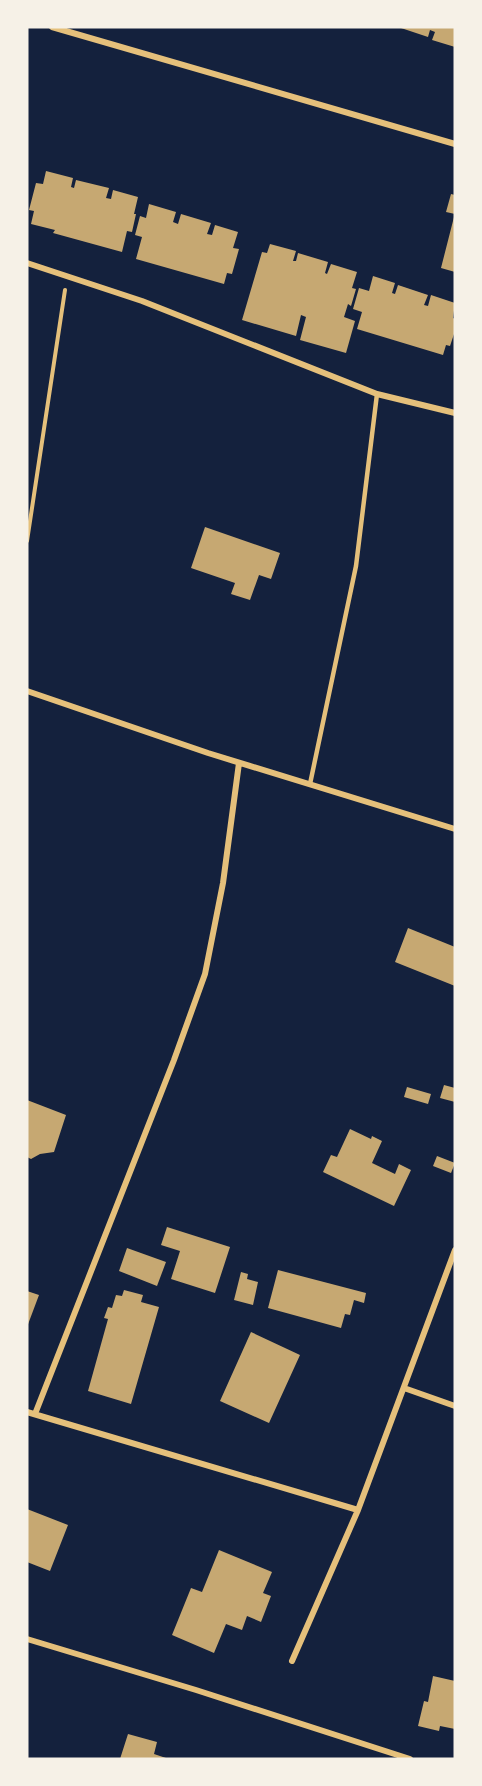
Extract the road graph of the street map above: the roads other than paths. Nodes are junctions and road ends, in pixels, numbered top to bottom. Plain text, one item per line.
1 (52, 27) edge
2 (455, 144) edge
3 (27, 263) edge
4 (377, 394) junction
5 (455, 413) edge
6 (27, 691) edge
7 (239, 763) junction
8 (310, 784) junction
9 (455, 829) edge
10 (455, 1250) edge
11 (404, 1388) junction
12 (455, 1406) edge
13 (27, 1412) edge
14 (34, 1414) junction
15 (358, 1510) junction
16 (27, 1639) edge
17 (292, 1661) dead end
18 (410, 1759) edge

1 - 2 street
3 - 4 street
4 - 5 street
4 - 8 lane
6 - 7 street
7 - 8 street
7 - 14 street
8 - 9 street
10 - 11 street
11 - 12 street
11 - 15 street
13 - 14 street
14 - 15 street
15 - 17 street
16 - 18 street

